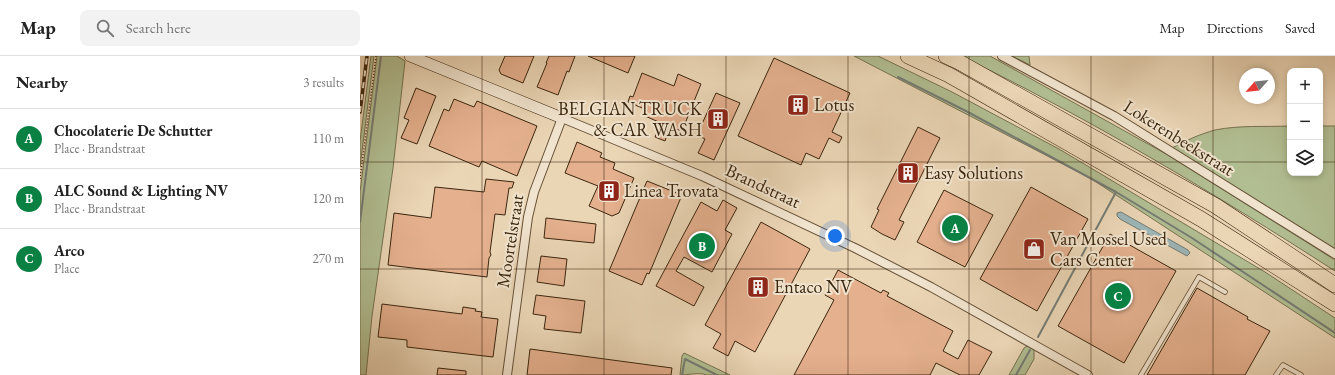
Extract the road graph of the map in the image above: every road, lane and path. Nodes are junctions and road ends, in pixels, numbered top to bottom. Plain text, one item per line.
1 (376, 56) edge
2 (410, 56) edge
3 (908, 56) edge
4 (946, 56) edge
5 (1002, 56) edge
6 (562, 118) junction
7 (360, 179) edge
8 (1335, 254) edge
9 (1335, 285) edge
10 (1225, 292) dead end
11 (1335, 304) edge
12 (507, 375) edge
13 (1088, 375) edge
14 (1141, 375) edge
15 (1276, 375) edge
16 (1301, 375) edge

1 - 7 path
2 - 6 street, Brandstraat
3 - 11 highway
4 - 9 highway
5 - 8 street, Lokerenbeekstraat
6 - 12 street, Moortelstraat
6 - 13 street, Brandstraat
10 - 14 lane
15 - 16 lane

